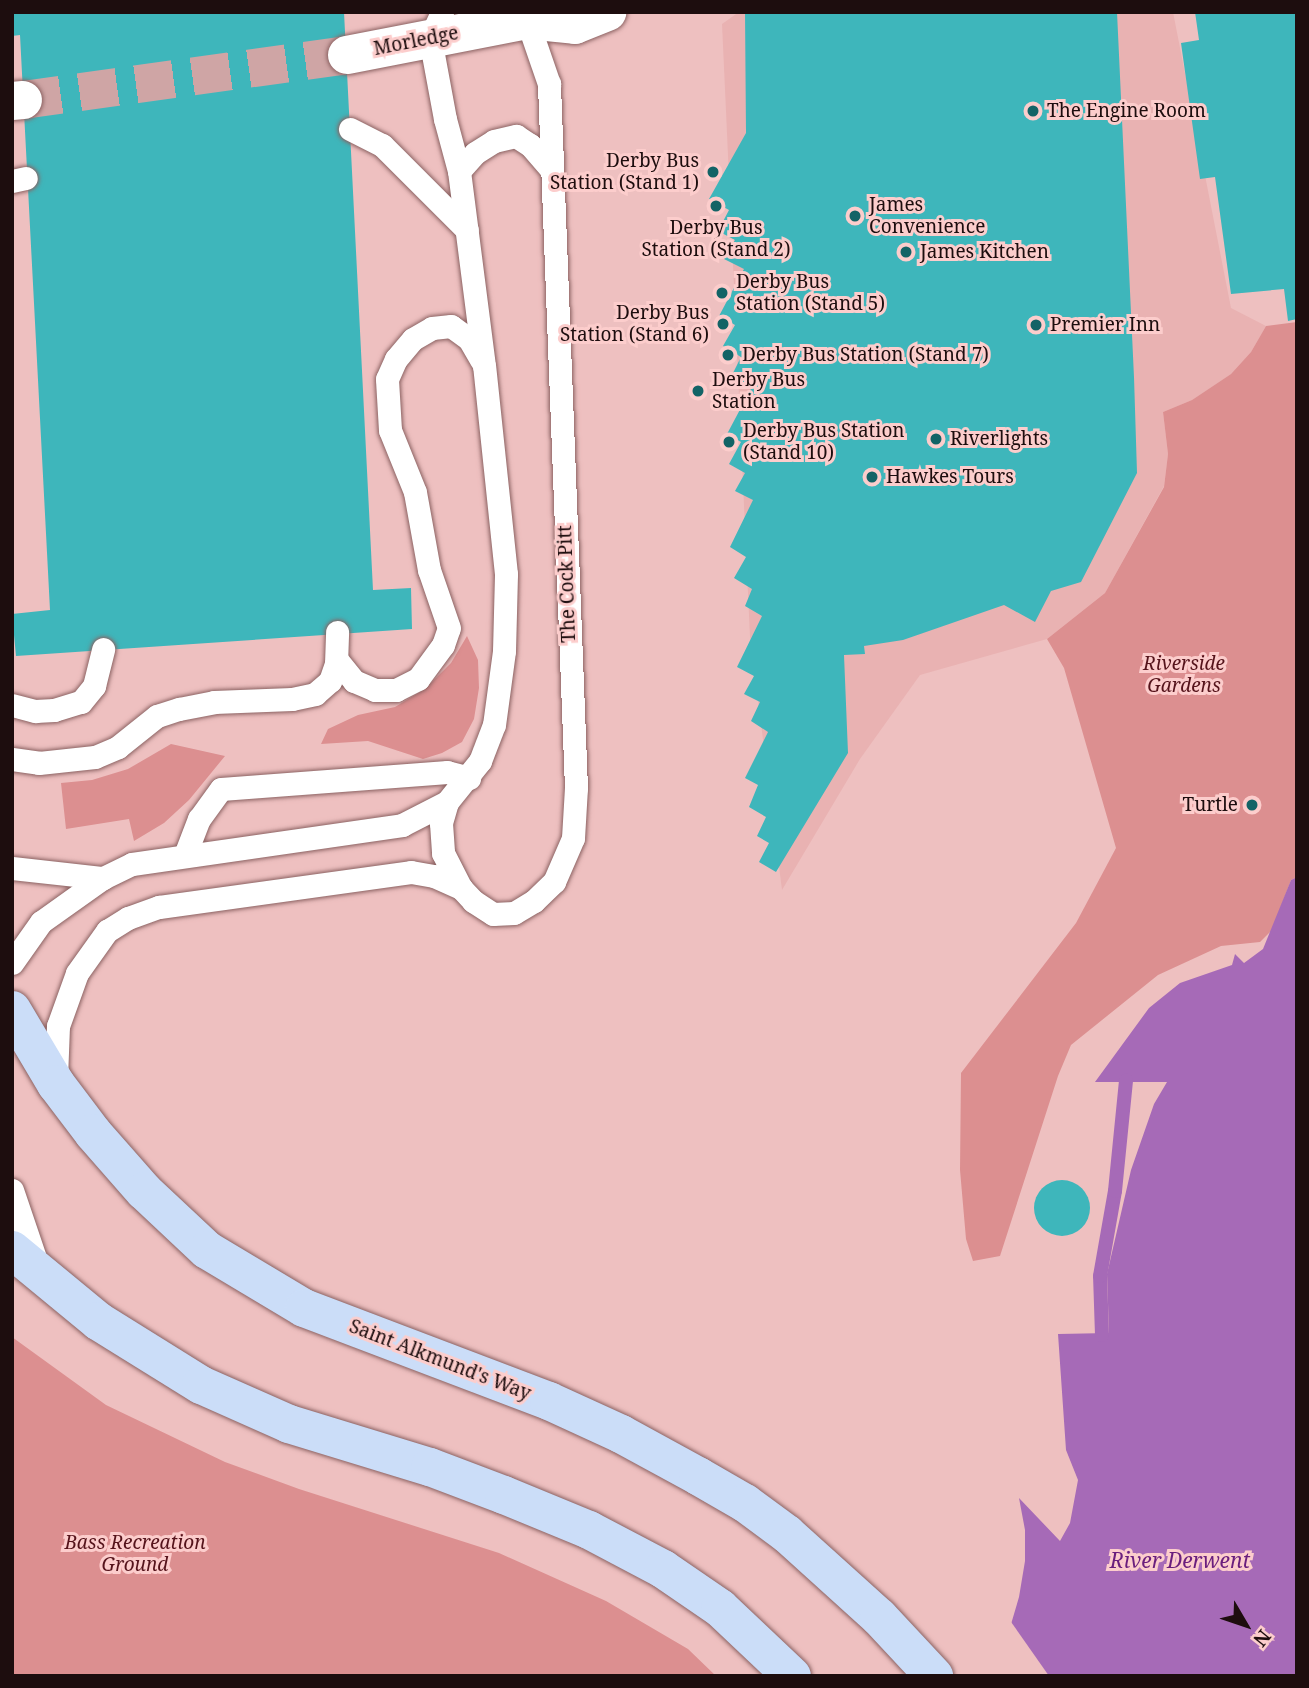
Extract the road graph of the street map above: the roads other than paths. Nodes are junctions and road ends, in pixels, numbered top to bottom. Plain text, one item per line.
1 (607, 12) edge
2 (531, 16) edge
3 (436, 25) edge
4 (347, 55) tunnel mouth
5 (350, 129) dead end
6 (551, 169) junction
7 (459, 171) junction
8 (467, 230) junction
9 (484, 366) junction
10 (337, 632) dead end
11 (103, 649) dead end
12 (337, 660) junction
13 (12, 705) edge
14 (12, 759) edge
15 (469, 778) junction
16 (447, 802) junction
17 (185, 855) junction
18 (12, 867) edge
19 (103, 878) junction
20 (461, 888) junction
21 (12, 963) edge
22 (12, 1010) edge
23 (56, 1084) junction
24 (12, 1190) edge
25 (12, 1250) edge
26 (41, 1276) junction
27 (926, 1666) edge
28 (792, 1676) edge

1 - 2 street, Morledge
2 - 3 street, Morledge
2 - 6 lane, The Cock Pitt
3 - 4 street, Morledge
3 - 7 lane
5 - 8 lane
6 - 7 lane
6 - 20 lane, The Cock Pitt
7 - 8 lane
8 - 9 lane
9 - 12 lane
9 - 15 lane
10 - 12 lane
11 - 13 lane
12 - 14 lane
15 - 16 lane
15 - 17 lane
16 - 17 lane
16 - 20 lane, The Cock Pitt
17 - 19 lane
18 - 19 lane
19 - 21 lane
20 - 23 lane, The Cock Pitt
22 - 23 main road, Saint Alkmund's Way
23 - 27 main road, Saint Alkmund's Way
24 - 26 lane
25 - 26 main road
26 - 28 main road

